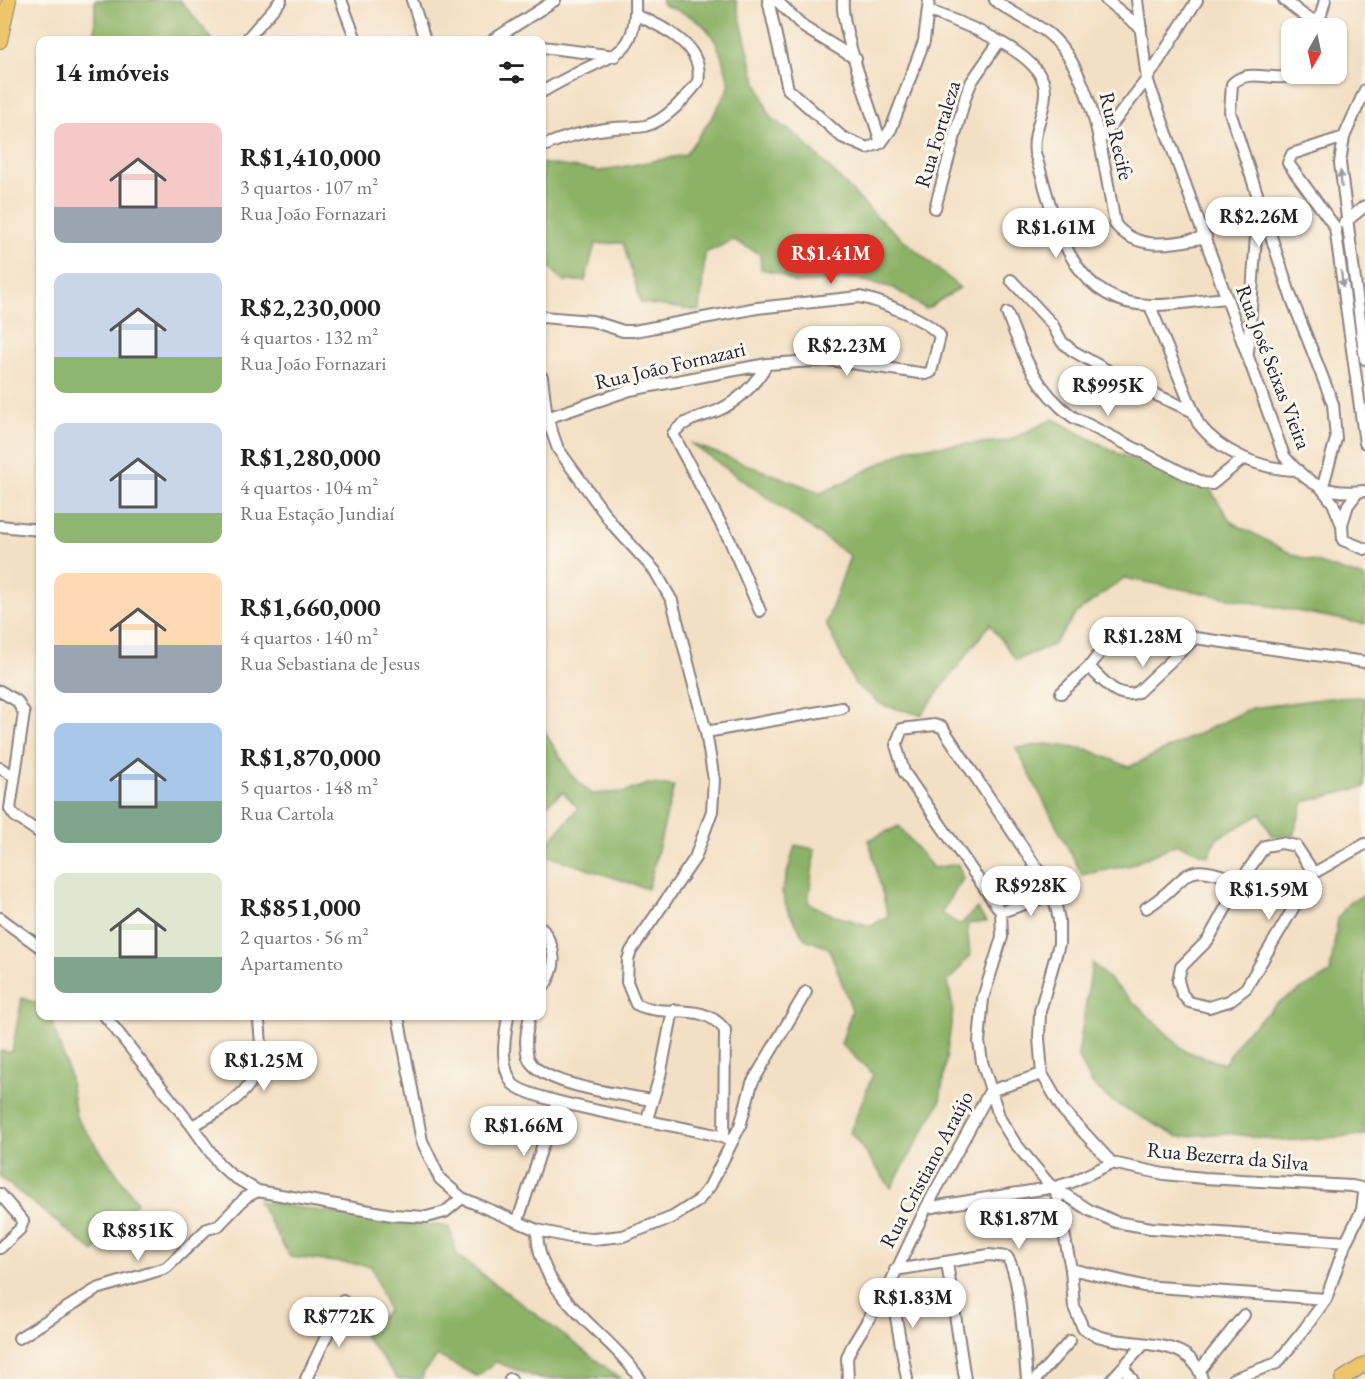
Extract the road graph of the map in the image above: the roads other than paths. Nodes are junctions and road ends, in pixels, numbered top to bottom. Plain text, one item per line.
1 (9, 0) edge
2 (281, 0) edge
3 (341, 0) edge
4 (412, 0) edge
5 (635, 0) edge
6 (768, 0) edge
7 (776, 0) edge
8 (843, 0) edge
9 (994, 0) edge
10 (1106, 0) edge
11 (1137, 0) edge
12 (1197, 0) edge
13 (1284, 0) edge
14 (1325, 0) edge
15 (550, 2) edge
16 (929, 5) edge
17 (636, 15) junction
18 (1308, 18) edge
19 (1320, 18) edge
20 (1141, 28) junction
21 (250, 36) edge
22 (354, 36) edge
23 (424, 36) edge
24 (499, 36) edge
25 (0, 41) edge
26 (999, 42) junction
27 (546, 47) edge
28 (615, 56) junction
29 (856, 59) junction
30 (1281, 78) edge
31 (1147, 79) junction
32 (546, 90) edge
33 (1365, 93) edge
34 (1344, 137) junction
35 (1099, 141) junction
36 (881, 143) junction
37 (546, 146) edge
38 (1259, 201) junction
39 (1365, 206) edge
40 (935, 208) dead end
41 (1347, 221) junction
42 (1335, 227) junction
43 (1206, 237) junction
44 (1011, 280) dead end
45 (1226, 298) junction
46 (1150, 306) junction
47 (1006, 313) dead end
48 (546, 317) edge
49 (1248, 355) junction
50 (1365, 359) edge
51 (767, 363) junction
52 (1360, 374) edge
53 (546, 410) edge
54 (1194, 412) junction
55 (547, 418) junction
56 (1365, 443) edge
57 (1244, 458) junction
58 (1298, 470) junction
59 (1322, 489) junction
60 (1362, 491) edge
61 (1342, 525) junction
62 (0, 526) edge
63 (36, 530) edge
64 (1365, 549) edge
65 (760, 611) dead end
66 (1195, 638) junction
67 (1365, 662) edge
68 (1089, 666) junction
69 (0, 691) edge
70 (1061, 693) dead end
71 (842, 708) dead end
72 (706, 732) junction
73 (0, 768) edge
74 (14, 776) junction
75 (36, 830) edge
76 (1365, 844) edge
77 (1314, 873) junction
78 (1240, 882) junction
79 (1051, 895) junction
80 (1146, 909) dead end
81 (1001, 912) junction
82 (0, 918) edge
83 (546, 934) edge
84 (36, 943) edge
85 (546, 983) edge
86 (806, 992) dead end
87 (673, 1011) junction
88 (108, 1020) edge
89 (258, 1020) edge
90 (399, 1020) edge
91 (507, 1020) edge
92 (529, 1020) edge
93 (1042, 1074) junction
94 (990, 1090) junction
95 (651, 1100) junction
96 (558, 1102) junction
97 (647, 1119) junction
98 (192, 1126) junction
99 (728, 1140) junction
100 (1112, 1163) junction
101 (1055, 1187) junction
102 (258, 1191) junction
103 (1364, 1193) edge
104 (0, 1194) edge
105 (462, 1198) junction
106 (926, 1208) junction
107 (518, 1220) junction
108 (537, 1230) junction
109 (1346, 1242) junction
110 (0, 1248) edge
111 (947, 1263) junction
112 (1071, 1269) junction
113 (895, 1270) junction
114 (890, 1284) junction
115 (1326, 1299) junction
116 (344, 1301) dead end
117 (1244, 1315) dead end
118 (19, 1338) dead end
119 (1070, 1341) dead end
120 (1144, 1344) junction
121 (1365, 1364) edge
122 (1123, 1367) junction
123 (1200, 1375) edge
124 (1365, 1375) edge
125 (306, 1379) edge
126 (640, 1379) edge
127 (849, 1379) edge
128 (907, 1379) edge
129 (966, 1379) edge
130 (1027, 1379) edge
131 (1036, 1379) edge
132 (1112, 1379) edge
133 (1132, 1379) edge
134 (1233, 1379) edge
135 (1342, 1379) edge
136 (1360, 1379) edge

1 - 25 main road
2 - 21 street
3 - 22 street
4 - 23 street
5 - 17 street
6 - 36 street
7 - 29 street
8 - 29 street
9 - 35 street, Rua Recife
10 - 20 street
11 - 20 street, Rua José Seixas Vieira
12 - 31 street
13 - 18 street
14 - 19 street
15 - 24 street
16 - 26 street
16 - 36 street
17 - 28 street
17 - 37 street
20 - 31 street, Rua José Seixas Vieira
26 - 40 street, Rua Fortaleza
26 - 46 street
27 - 28 street
28 - 32 street
29 - 36 street
30 - 38 street
31 - 35 street
31 - 43 street, Rua José Seixas Vieira
33 - 34 street
41 -> 34 street
34 - 42 street
35 - 43 street, Rua Recife
38 - 49 street
38 - 59 street
39 - 41 street
41 - 42 street
41 - 50 street
42 -> 52 street
43 - 45 street, Rua José Seixas Vieira
44 - 54 street
45 - 46 street
45 - 49 street, Rua José Seixas Vieira
46 - 54 street
47 - 57 street
48 - 51 street, Rua João Fornazari
49 - 58 street, Rua José Seixas Vieira
51 - 55 street, Rua João Fornazari
51 - 65 street, Rua João Fornazari
52 - 56 street
53 - 55 street
54 - 57 street
55 - 72 street
57 - 58 street
58 - 59 street, Rua José Seixas Vieira
59 - 60 street
59 - 61 street
60 - 61 street
61 - 64 street
62 - 63 street
66 - 67 street
66 - 68 street
66 - 68 street
68 - 70 street
69 - 74 street
71 - 72 street
72 - 87 street
73 - 74 street
74 - 75 street
76 - 77 street
77 - 78 street
77 - 78 street
78 - 80 street
79 - 81 street
79 - 81 street
79 - 93 street
81 - 94 street
82 - 84 street
83 - 85 street
86 - 99 street
87 - 95 street
87 - 99 street
88 - 98 street
89 - 98 street
90 - 105 street
91 - 96 street
92 - 95 street
93 - 94 street, Rua Cristiano Araújo
93 - 100 street
94 - 101 street
94 - 106 street, Rua Cristiano Araújo
95 - 97 street
96 - 97 street
96 - 107 street
97 - 99 street
98 - 102 street
99 - 108 street
100 - 101 street
100 - 103 street, Rua Bezerra da Silva
101 - 106 street
101 - 109 street
101 - 112 street
102 - 105 street
102 - 118 street
103 - 109 street
104 - 110 street
105 - 107 street
106 - 113 street, Rua Cristiano Araújo
107 - 108 street
108 - 126 street
109 - 115 street
111 - 113 street
111 - 129 street
111 - 130 street
112 - 115 street
112 - 120 street
113 - 114 street, Rua Cristiano Araújo
114 - 127 street, Rua Cristiano Araújo
114 - 128 street
115 - 134 street
116 - 125 street
117 - 123 street
119 - 131 street
120 - 122 street
120 - 123 street
121 - 135 main road
122 - 132 street
122 - 133 street
124 - 136 main road

